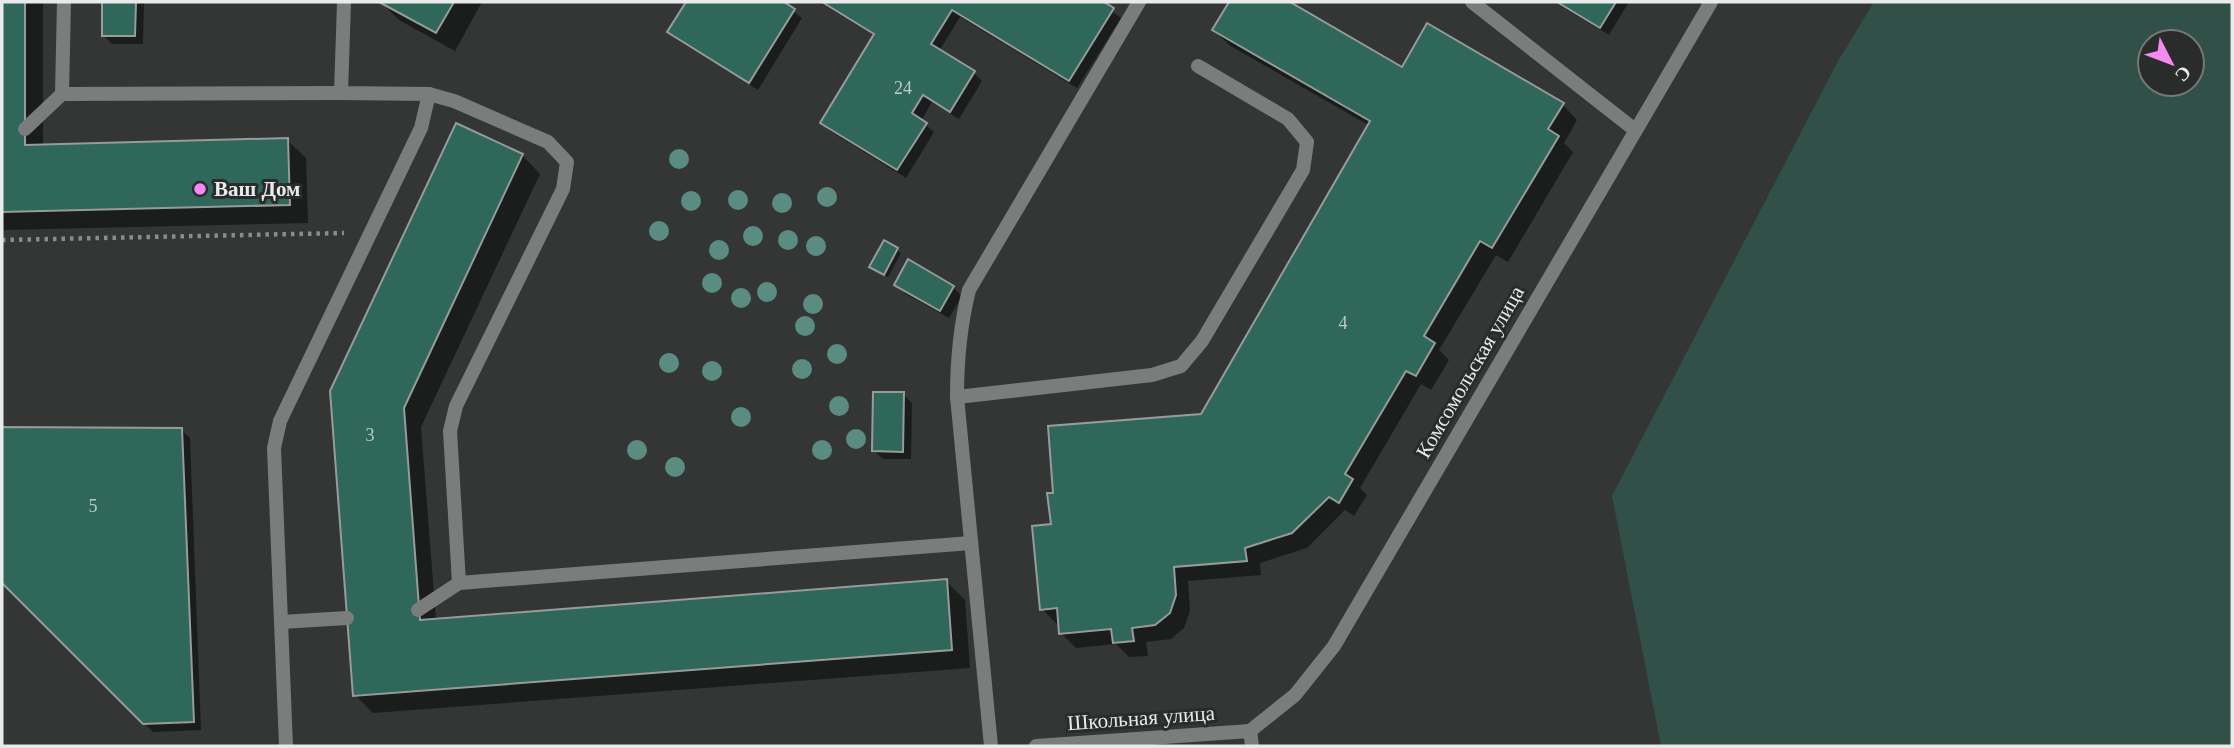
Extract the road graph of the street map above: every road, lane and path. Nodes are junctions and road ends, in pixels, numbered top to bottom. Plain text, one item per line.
1 (64, 2) edge
2 (344, 2) edge
3 (1139, 2) edge
4 (1472, 2) edge
5 (1711, 2) edge
6 (1198, 66) dead end
7 (341, 93) junction
8 (62, 94) junction
9 (429, 94) junction
10 (25, 129) dead end
11 (1635, 130) junction
12 (371, 232) junction
13 (2, 240) edge
14 (957, 397) junction
15 (971, 543) junction
16 (459, 583) junction
17 (418, 610) dead end
18 (347, 618) dead end
19 (281, 622) junction
20 (1250, 731) junction
21 (1134, 743) edge
22 (286, 746) edge
23 (991, 746) edge
24 (1036, 746) edge
25 (1252, 746) edge

1 - 8 street
2 - 7 street
3 - 14 street
4 - 11 street
5 - 11 street, Комсомольская улица
6 - 14 street
7 - 8 street
7 - 9 street
8 - 10 street
9 - 12 street
9 - 16 street
11 - 20 street, Комсомольская улица
12 - 13 path
12 - 19 street
14 - 15 street
15 - 16 street
15 - 23 street
16 - 17 street
18 - 19 street
19 - 22 street
20 - 21 street, Школьная улица
20 - 25 street
21 - 24 street, Школьная улица

